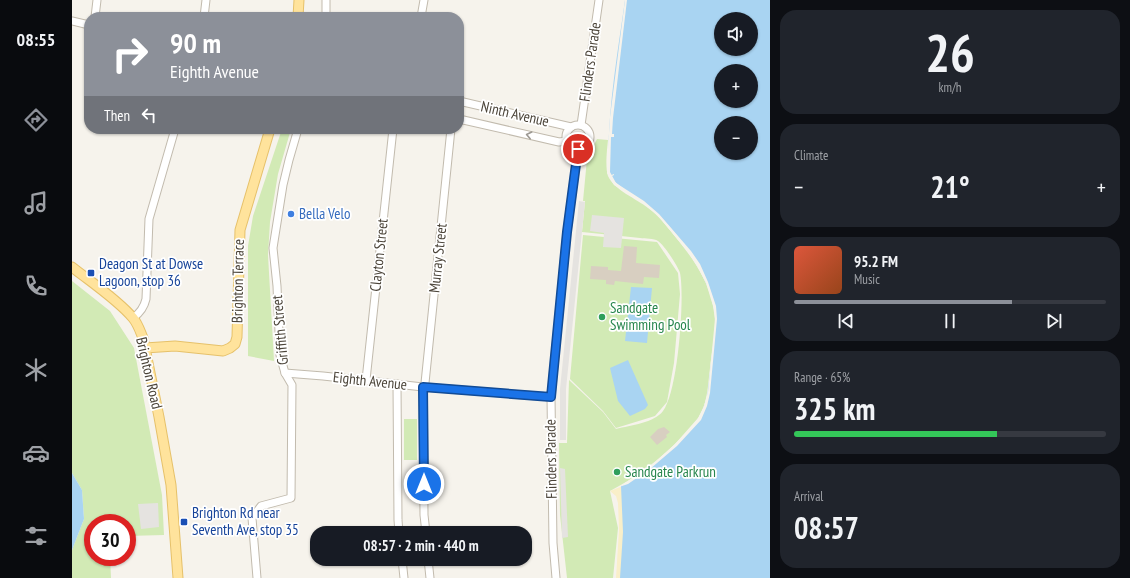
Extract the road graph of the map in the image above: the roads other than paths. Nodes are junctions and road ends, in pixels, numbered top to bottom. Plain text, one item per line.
1 (97, 0) edge
2 (206, 0) edge
3 (299, 0) edge
4 (326, 0) edge
5 (424, 0) edge
6 (599, 0) edge
7 (96, 12) edge
8 (205, 12) edge
9 (298, 12) edge
10 (326, 12) edge
11 (422, 12) edge
12 (72, 21) edge
13 (84, 24) edge
14 (464, 102) edge
15 (464, 120) edge
16 (581, 125) junction
17 (571, 127) junction
18 (174, 134) edge
19 (269, 134) edge
20 (297, 134) edge
21 (392, 134) edge
22 (450, 134) edge
23 (567, 141) junction
24 (578, 149) junction
25 (72, 267) edge
26 (133, 318) junction
27 (145, 348) junction
28 (284, 374) junction
29 (366, 380) junction
30 (397, 384) junction
31 (423, 387) junction
32 (551, 397) junction
33 (398, 526) edge
34 (425, 526) edge
35 (403, 566) edge
36 (429, 566) edge
37 (178, 578) edge
38 (257, 578) edge
39 (404, 578) edge
40 (430, 578) edge
41 (556, 578) edge

1 - 7 street
2 - 8 street
3 - 9 main road
4 - 10 street
5 - 11 street
6 - 16 street, Flinders Parade
12 - 13 street
14 - 17 street, Ninth Avenue
23 -> 15 street, Ninth Avenue
16 - 17 street
16 - 24 street
17 - 23 street
18 - 26 street, Brighton Road
19 - 27 main road, Brighton Terrace
20 - 28 street, Griffith Street
21 - 29 street, Clayton Street
22 - 31 street, Murray Street
23 - 24 street
24 - 32 street, Flinders Parade
25 - 26 main road
26 - 27 main road, Brighton Road
27 - 37 main road, Brighton Road
28 - 29 street, Eighth Avenue
28 - 38 street, Griffith Street
29 - 30 street, Eighth Avenue
30 - 31 street, Eighth Avenue
30 - 33 street
31 - 32 street, Eighth Avenue
31 - 34 street, Murray Street
32 - 41 street, Flinders Parade
35 - 39 street
36 - 40 street

